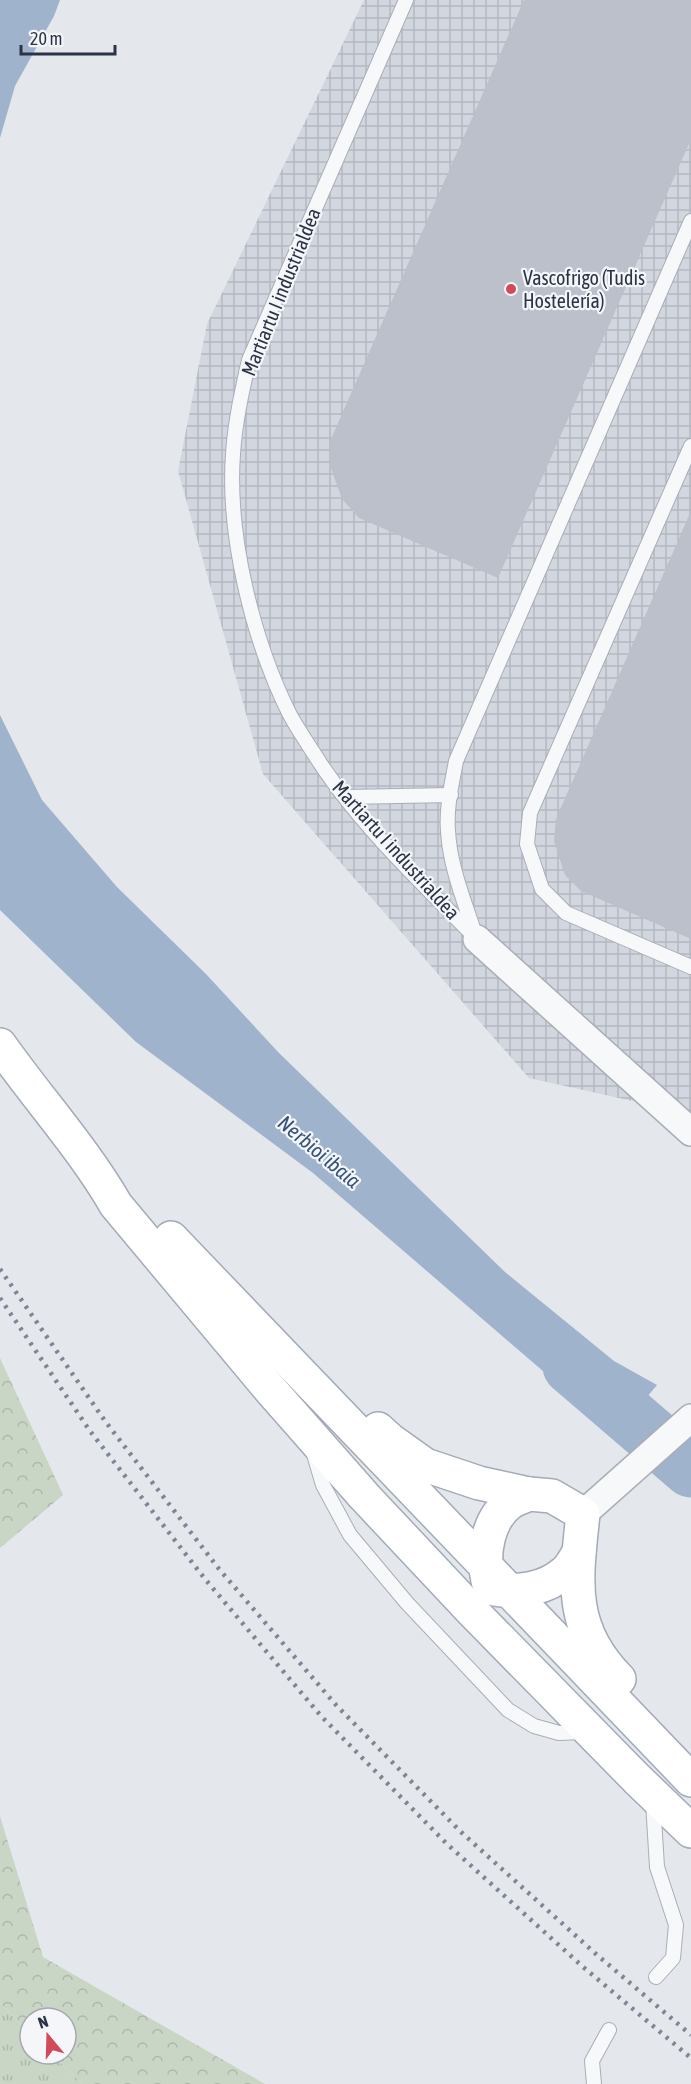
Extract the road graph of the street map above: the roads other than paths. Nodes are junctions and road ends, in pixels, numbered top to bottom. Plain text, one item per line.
1 (406, 0) edge
2 (691, 221) edge
3 (691, 446) edge
4 (451, 795) junction
5 (346, 797) junction
6 (477, 939) junction
7 (691, 967) edge
8 (0, 1046) edge
9 (691, 1132) edge
10 (96, 1171) junction
11 (195, 1263) junction
12 (269, 1388) junction
13 (691, 1418) edge
14 (308, 1432) junction
15 (529, 1494) junction
16 (584, 1514) junction
17 (579, 1552) junction
18 (495, 1581) junction
19 (591, 1732) junction
20 (691, 1754) edge
21 (691, 1780) edge
22 (644, 1787) junction
23 (691, 1831) edge
24 (656, 1977) dead end
25 (609, 2030) dead end
26 (594, 2084) edge

1 - 5 lane, Martiartu I industrialdea
2 - 4 lane, Martiartu I industrialdea
3 - 7 lane
4 - 5 lane
4 - 6 lane, Martiartu I industrialdea
5 - 6 lane, Martiartu I industrialdea
6 - 9 street
8 - 10 main road
10 - 11 main road
10 - 12 main road
11 - 15 main road
11 - 18 main road
12 - 14 main road
12 - 18 main road
13 - 16 street
14 - 19 main road
14 - 19 lane
15 - 16 main road
15 - 18 main road
16 - 17 main road
17 - 18 main road
17 - 20 main road
18 - 21 main road
18 - 22 main road
19 - 22 main road
22 - 23 main road
22 - 24 lane
25 - 26 lane

